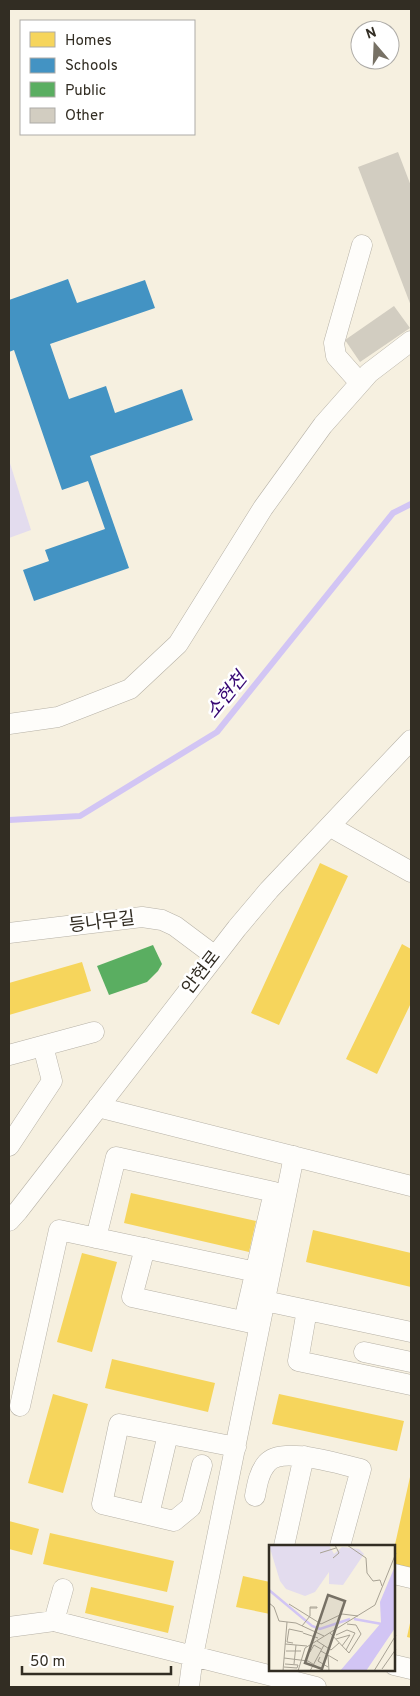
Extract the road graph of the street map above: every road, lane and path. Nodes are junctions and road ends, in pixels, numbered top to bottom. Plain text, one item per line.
1 (362, 245) dead end
2 (411, 341) edge
3 (360, 383) junction
4 (9, 724) edge
5 (411, 740) edge
6 (331, 827) junction
7 (411, 872) edge
8 (9, 933) edge
9 (215, 956) junction
10 (94, 1032) dead end
11 (43, 1046) junction
12 (9, 1055) edge
13 (98, 1107) junction
14 (9, 1146) edge
15 (294, 1156) junction
16 (411, 1186) edge
17 (9, 1221) edge
18 (96, 1238) junction
19 (145, 1248) junction
20 (256, 1272) junction
21 (265, 1301) junction
22 (307, 1310) junction
23 (252, 1323) junction
24 (411, 1332) edge
25 (364, 1352) dead end
26 (411, 1362) edge
27 (411, 1385) edge
28 (20, 1406) dead end
29 (168, 1434) junction
30 (236, 1447) junction
31 (304, 1456) junction
32 (202, 1465) dead end
33 (255, 1496) dead end
34 (149, 1515) junction
35 (284, 1545) edge
36 (340, 1545) edge
37 (395, 1574) edge
38 (411, 1578) edge
39 (63, 1589) dead end
40 (54, 1621) junction
41 (9, 1627) edge
42 (193, 1656) junction
43 (395, 1665) edge
44 (411, 1669) edge
45 (190, 1687) edge
46 (316, 1687) edge

1 - 3 street
2 - 3 street
3 - 4 street
5 - 6 street, 안현로
6 - 7 street
6 - 9 street, 안현로
8 - 9 street, 등나무길
9 - 13 street, 안현로
10 - 11 street
11 - 12 street
11 - 14 street
13 - 15 street
13 - 17 street, 안현로
15 - 16 street
15 - 21 street
18 - 19 street
18 - 20 street
18 - 28 street
19 - 20 street
19 - 23 street
20 - 23 street
21 - 22 street
21 - 23 street
22 - 24 street
22 - 27 street
23 - 30 street
25 - 26 street
29 - 30 street
29 - 34 street
29 - 34 street
30 - 42 street
31 - 33 street
31 - 35 street
31 - 36 street
32 - 34 street
37 - 38 street
39 - 40 street
40 - 41 street
40 - 42 street
42 - 45 street
42 - 46 street
43 - 44 street

